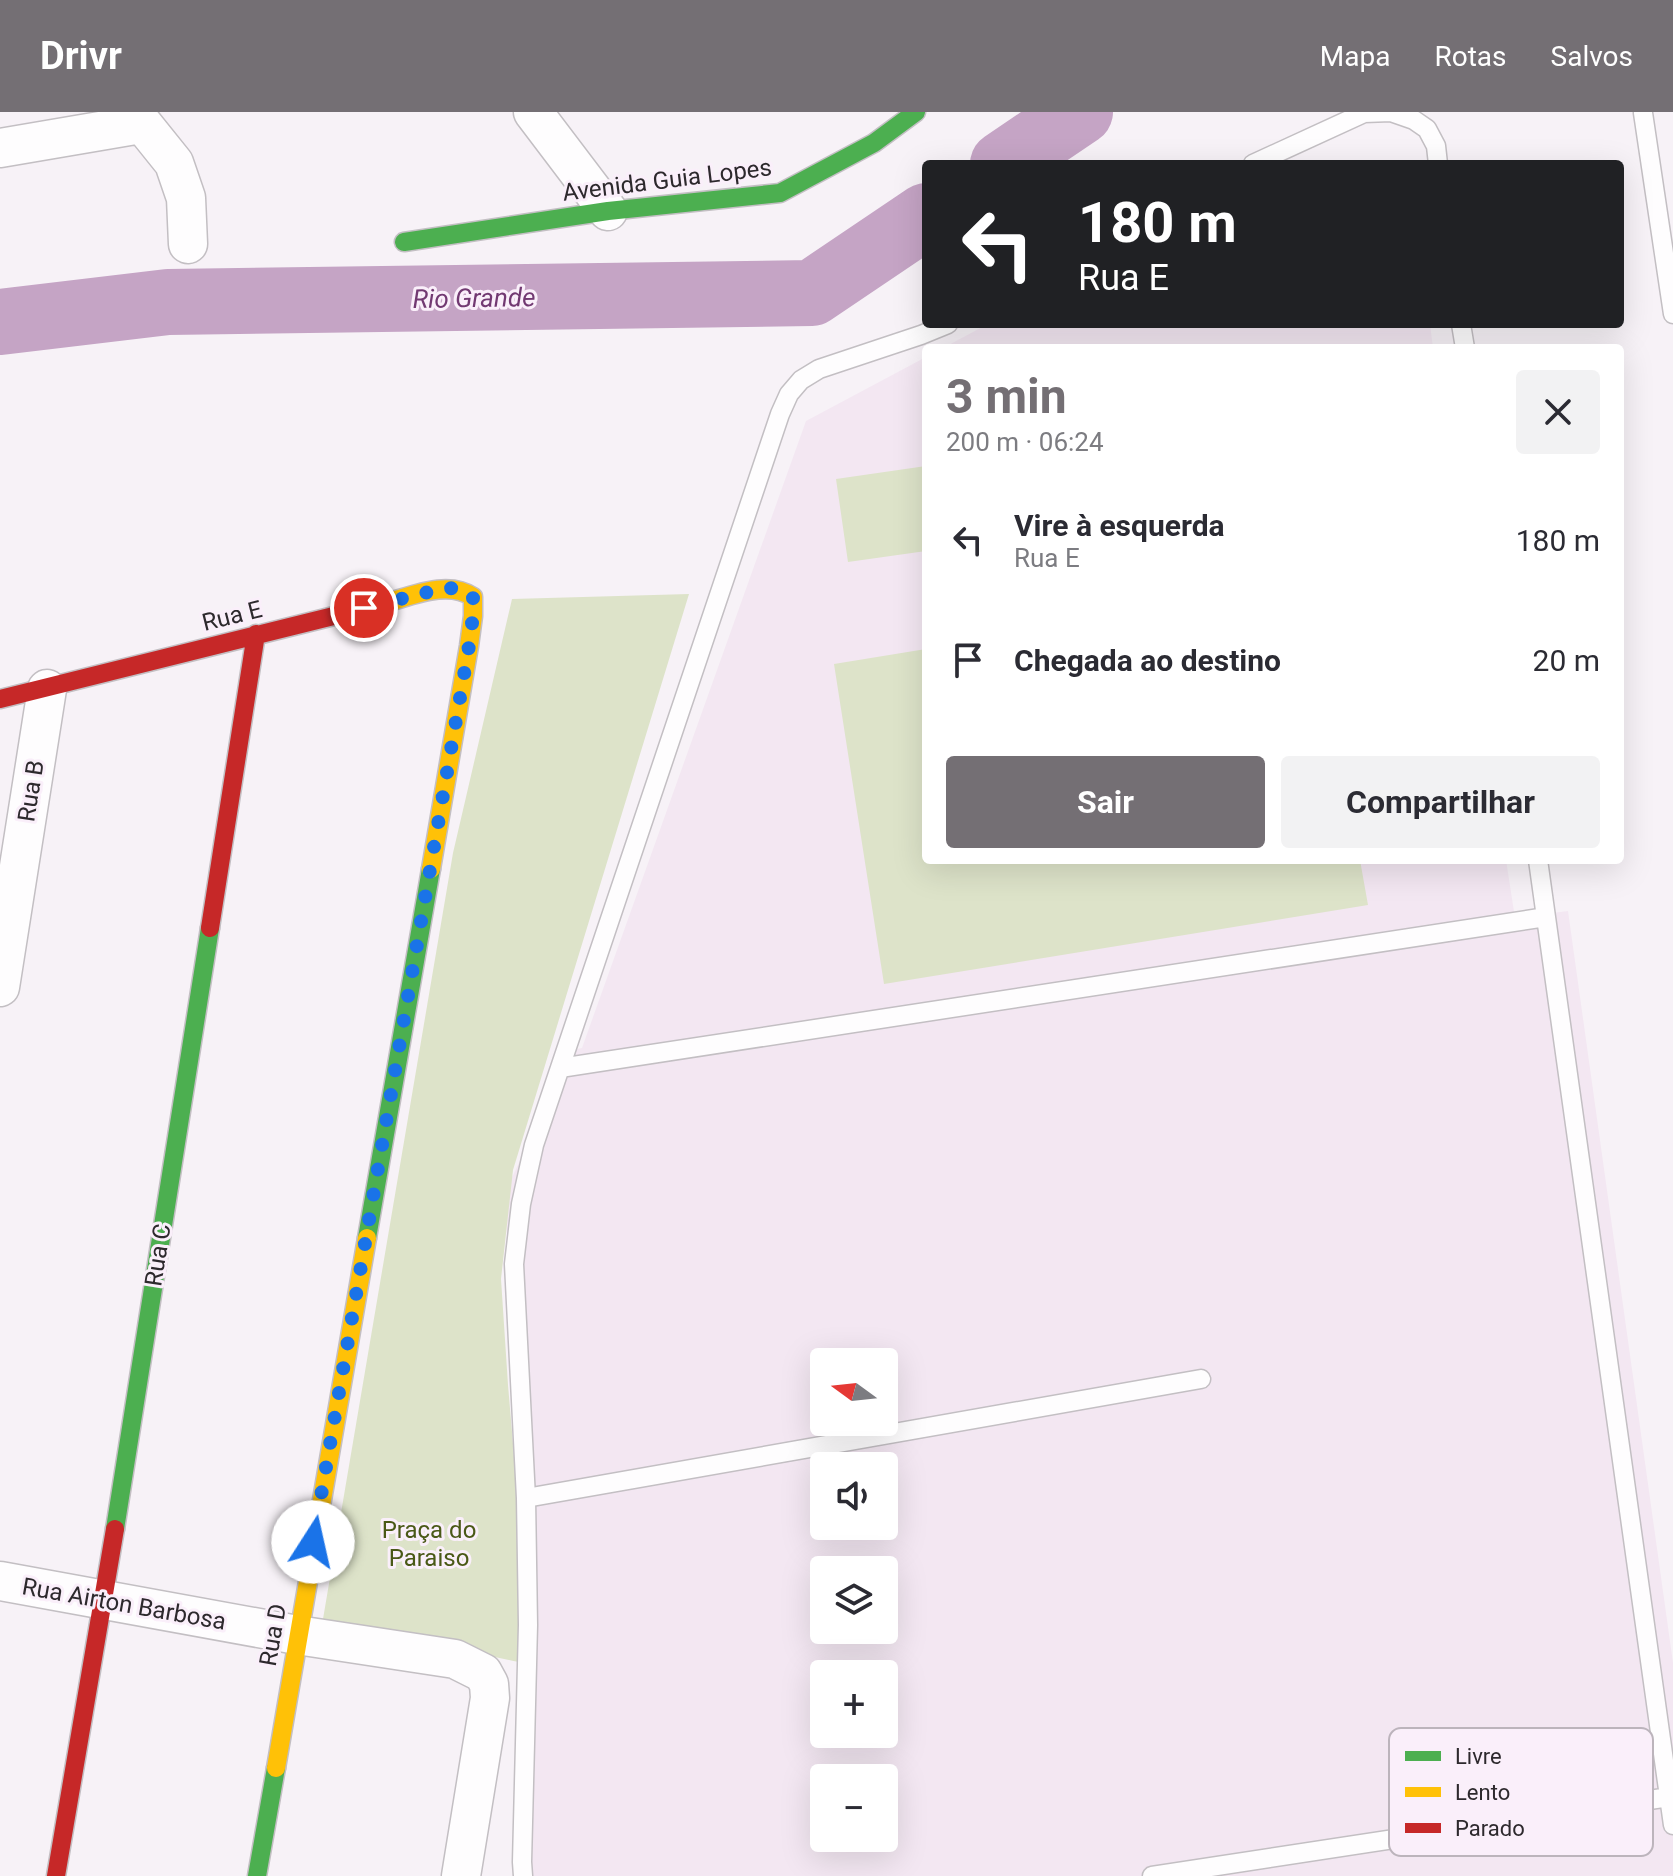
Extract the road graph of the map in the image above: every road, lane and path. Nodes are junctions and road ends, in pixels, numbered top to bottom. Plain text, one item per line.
1 (533, 112) edge
2 (916, 112) edge
3 (1643, 113) edge
4 (137, 118) edge
5 (0, 148) edge
6 (1262, 160) edge
7 (1438, 160) edge
8 (608, 211) junction
9 (404, 242) dead end
10 (188, 244) dead end
11 (1673, 314) edge
12 (937, 328) edge
13 (473, 597) joint
14 (256, 634) junction
15 (47, 689) junction
16 (0, 699) edge
17 (1539, 864) edge
18 (1546, 917) junction
19 (0, 987) edge
20 (560, 1068) junction
21 (1201, 1379) dead end
22 (526, 1498) junction
23 (0, 1581) edge
24 (104, 1600) junction
25 (297, 1635) junction
26 (1669, 1797) junction
27 (1653, 1799) edge
28 (1673, 1825) edge
29 (1389, 1840) edge
30 (56, 1876) edge
31 (257, 1876) edge
32 (461, 1876) edge
33 (523, 1876) edge
34 (1152, 1876) edge

1 - 8 street
2 - 8 street, Avenida Guia Lopes
3 - 11 lane
4 - 5 street
4 - 10 street
6 - 7 lane
8 - 9 street, Avenida Guia Lopes
12 - 20 lane
13 - 14 street, Rua E
13 - 25 street, Rua D
14 - 15 street, Rua E
14 - 24 street, Rua C
15 - 16 street, Rua E
15 - 19 street, Rua B
17 - 18 lane
18 - 20 lane
18 - 26 lane
20 - 22 lane
21 - 22 lane
22 - 33 lane
23 - 24 street, Rua Airton Barbosa
24 - 25 street, Rua Airton Barbosa
24 - 30 street, Rua C
25 - 31 street, Rua D
25 - 32 street, Rua Airton Barbosa
26 - 27 lane
26 - 28 lane
29 - 34 lane

